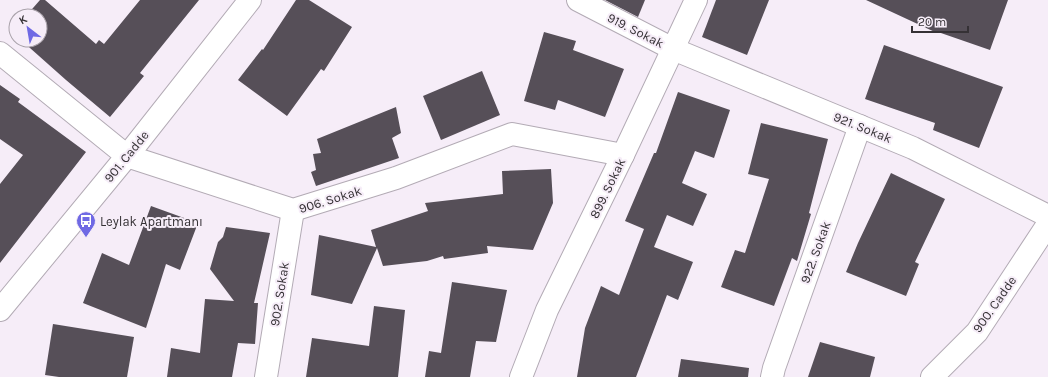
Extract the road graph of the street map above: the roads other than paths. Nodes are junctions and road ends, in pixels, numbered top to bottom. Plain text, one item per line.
1 (250, 0) edge
2 (578, 0) edge
3 (696, 0) edge
4 (673, 49) junction
5 (0, 53) edge
6 (860, 126) junction
7 (623, 155) junction
8 (127, 156) junction
9 (293, 210) junction
10 (1048, 216) edge
11 (1048, 224) edge
12 (0, 310) edge
13 (266, 377) edge
14 (521, 377) edge
15 (772, 377) edge
16 (932, 377) edge

1 - 8 street, 901. Cadde
2 - 4 street, 919. Sokak
3 - 4 street, 899. Sokak
4 - 6 street, 921. Sokak
4 - 7 street, 899. Sokak
5 - 8 street, 906. Sokak
6 - 10 street, 921. Sokak
6 - 15 street, 922. Sokak
7 - 9 street, 906. Sokak
7 - 14 street, 899. Sokak
8 - 9 street, 906. Sokak
8 - 12 street, 901. Cadde
9 - 13 street, 902. Sokak
11 - 16 street, 900. Cadde

